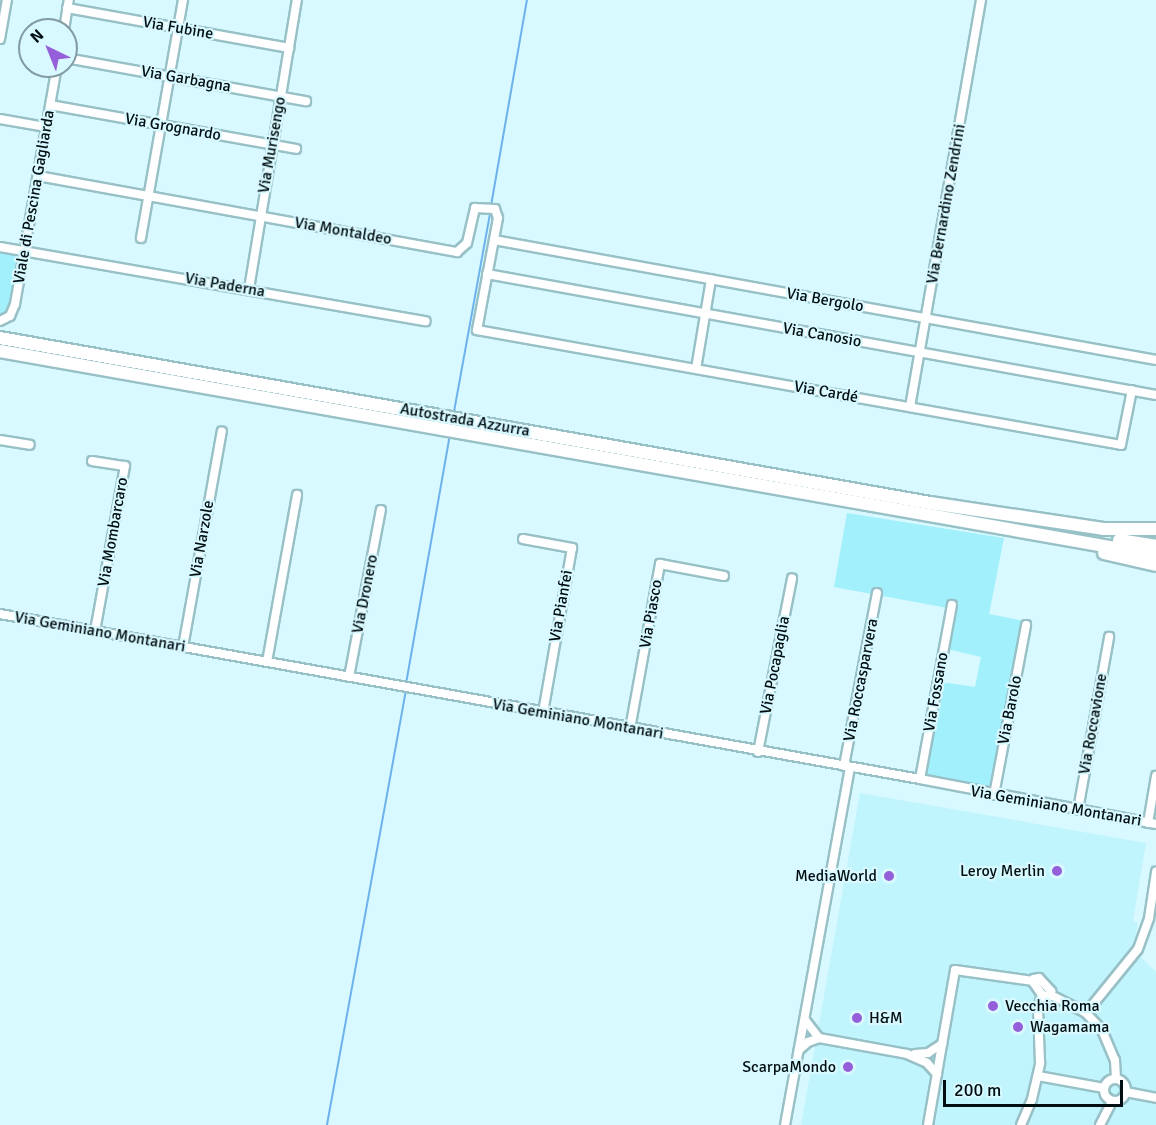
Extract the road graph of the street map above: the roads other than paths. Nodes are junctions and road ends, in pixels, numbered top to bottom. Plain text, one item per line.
1 (7, 0) edge
2 (183, 0) edge
3 (297, 0) edge
4 (981, 0) edge
5 (68, 4) edge
6 (178, 28) junction
7 (0, 39) edge
8 (289, 48) junction
9 (78, 60) edge
10 (170, 76) junction
11 (55, 78) edge
12 (280, 97) junction
13 (306, 101) dead end
14 (50, 105) junction
15 (0, 119) edge
16 (161, 124) junction
17 (46, 128) junction
18 (272, 144) junction
19 (296, 149) dead end
20 (38, 176) junction
21 (148, 196) junction
22 (259, 215) junction
23 (141, 238) dead end
24 (494, 240) junction
25 (0, 247) edge
26 (24, 251) junction
27 (487, 274) junction
28 (711, 279) junction
29 (249, 290) junction
30 (705, 313) junction
31 (926, 318) junction
32 (0, 321) edge
33 (426, 321) dead end
34 (477, 330) joint
35 (0, 338) edge
36 (0, 351) edge
37 (921, 353) junction
38 (1156, 360) edge
39 (696, 369) junction
40 (1132, 390) junction
41 (1156, 395) edge
42 (910, 407) junction
43 (222, 431) dead end
44 (0, 440) edge
45 (30, 445) dead end
46 (92, 461) dead end
47 (297, 495) dead end
48 (381, 510) dead end
49 (930, 510) junction
50 (1156, 529) edge
51 (523, 540) dead end
52 (1156, 546) edge
53 (1156, 555) edge
54 (1156, 565) edge
55 (724, 576) dead end
56 (792, 578) dead end
57 (877, 593) dead end
58 (952, 605) dead end
59 (0, 614) edge
60 (1026, 625) dead end
61 (95, 631) junction
62 (1109, 637) dead end
63 (183, 647) junction
64 (267, 662) junction
65 (350, 677) junction
66 (543, 712) junction
67 (630, 729) junction
68 (758, 752) junction
69 (847, 766) junction
70 (1156, 776) edge
71 (920, 779) junction
72 (994, 795) junction
73 (1078, 810) junction
74 (1152, 824) edge
75 (1156, 872) edge
76 (1033, 981) junction
77 (1052, 994) junction
78 (1042, 995) junction
79 (1086, 1013) junction
80 (804, 1019) junction
81 (819, 1038) junction
82 (942, 1044) junction
83 (799, 1050) junction
84 (928, 1053) junction
85 (908, 1054) junction
86 (939, 1059) junction
87 (927, 1063) junction
88 (937, 1074) junction
89 (1038, 1076) junction
90 (1116, 1079) junction
91 (1104, 1088) junction
92 (1126, 1092) junction
93 (1156, 1098) edge
94 (1112, 1101) junction
95 (785, 1125) edge
96 (928, 1125) edge
97 (1021, 1125) edge
98 (1100, 1125) edge

1 - 7 street
2 - 6 street
3 - 8 street, Via Murisengo
4 - 31 street, Via Bernardino Zendrini
5 - 6 street, Via Fubine
6 - 8 street, Via Fubine
6 - 10 street
8 - 12 street, Via Murisengo
9 - 10 street, Via Garbagna
10 - 12 street, Via Garbagna
10 - 16 street
11 - 14 street, Viale di Pescina Gagliarda
12 - 13 street, Via Garbagna
12 - 18 street, Via Murisengo
14 - 16 street, Via Grognardo
14 - 17 street, Viale di Pescina Gagliarda
15 - 17 street
16 - 18 street, Via Grognardo
16 - 21 street
17 - 20 street, Viale di Pescina Gagliarda
18 - 19 street, Via Grognardo
18 - 22 street, Via Murisengo
20 - 21 street, Via Montaldeo
20 - 26 street, Viale di Pescina Gagliarda
21 - 22 street, Via Montaldeo
21 - 23 street
22 - 24 street, Via Montaldeo
22 - 29 street, Via Murisengo
24 - 27 street, Via Montaldeo
24 - 28 street, Via Bergolo
25 - 26 street, Via Paderna
26 - 29 street, Via Paderna
26 - 32 street, Viale di Pescina Gagliarda
27 - 30 street, Via Canosio
27 - 34 street, Via Montaldeo
28 - 30 street
28 - 31 street, Via Bergolo
29 - 33 street, Via Paderna
30 - 37 street, Via Canosio
30 - 39 street
31 - 37 street, Via Bernardino Zendrini
31 - 38 street, Via Bergolo
34 - 39 street, Via Cardé
35 - 49 highway, Autostrada Azzurra
36 - 49 highway, Autostrada Azzurra
37 - 40 street, Via Canosio
37 - 42 street, Via Bernardino Zendrini
39 - 42 street, Via Cardé
40 - 41 street, Via Canosio
40 - 42 street, Via Cardé
43 - 63 street, Via Narzole
44 - 45 street
46 - 61 street, Via Mombarcaro
47 - 64 street
48 - 65 street, Via Dronero
49 - 50 highway
49 - 52 highway
49 - 53 highway
49 - 54 highway
51 - 66 street, Via Pianfei
55 - 67 street, Via Piasco
56 - 68 street, Via Pocapaglia
57 - 69 street, Via Roccasparvera
58 - 71 street, Via Fossano
59 - 61 street, Via Geminiano Montanari
60 - 72 street, Via Barolo
61 - 63 street, Via Geminiano Montanari
62 - 73 street, Via Roccavione
63 - 64 street, Via Geminiano Montanari
64 - 65 street, Via Geminiano Montanari
65 - 66 street, Via Geminiano Montanari
66 - 67 street, Via Geminiano Montanari
67 - 68 street, Via Geminiano Montanari
68 - 69 street, Via Geminiano Montanari
69 - 71 street, Via Geminiano Montanari
69 - 80 street, Via Roccasparvera
70 - 74 street
71 - 72 street, Via Geminiano Montanari
72 - 73 street, Via Geminiano Montanari
73 - 74 street, Via Geminiano Montanari
75 - 79 street
76 - 77 street
76 - 78 street
76 - 82 street
77 - 78 street
77 - 79 street
78 - 89 street
79 - 90 street
80 - 81 street
80 - 83 street, Via Roccasparvera
81 - 83 street
81 - 85 street
82 - 84 street
82 - 86 street
83 - 95 street, Via Roccasparvera
84 - 85 street
84 - 86 street
85 - 87 street
86 - 87 street
86 - 88 street
87 - 88 street
88 - 96 street
89 - 91 street
89 - 97 street
90 - 91 street
90 - 92 street
91 - 94 street
92 - 93 street
92 - 94 street
94 - 98 street

